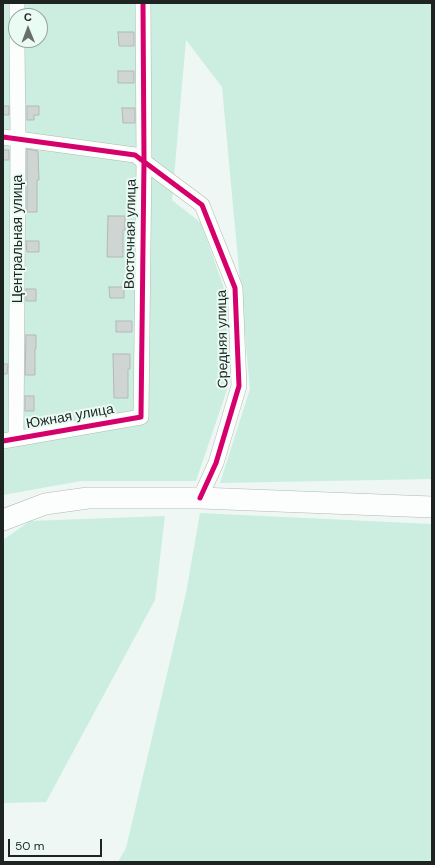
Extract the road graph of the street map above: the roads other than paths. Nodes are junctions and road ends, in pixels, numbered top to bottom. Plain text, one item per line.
1 (143, 3) edge
2 (17, 48) edge
3 (3, 137) edge
4 (18, 139) junction
5 (144, 161) junction
6 (141, 417) joint
7 (10, 440) edge
8 (200, 498) junction
9 (432, 507) edge
10 (3, 520) edge

1 - 5 street, Восточная улица
2 - 4 street, Центральная улица
3 - 4 street, Средняя улица
4 - 5 street, Средняя улица
4 - 7 street, Центральная улица
5 - 6 street, Восточная улица
5 - 8 street, Средняя улица
6 - 7 street, Южная улица
8 - 9 main road
8 - 10 main road

